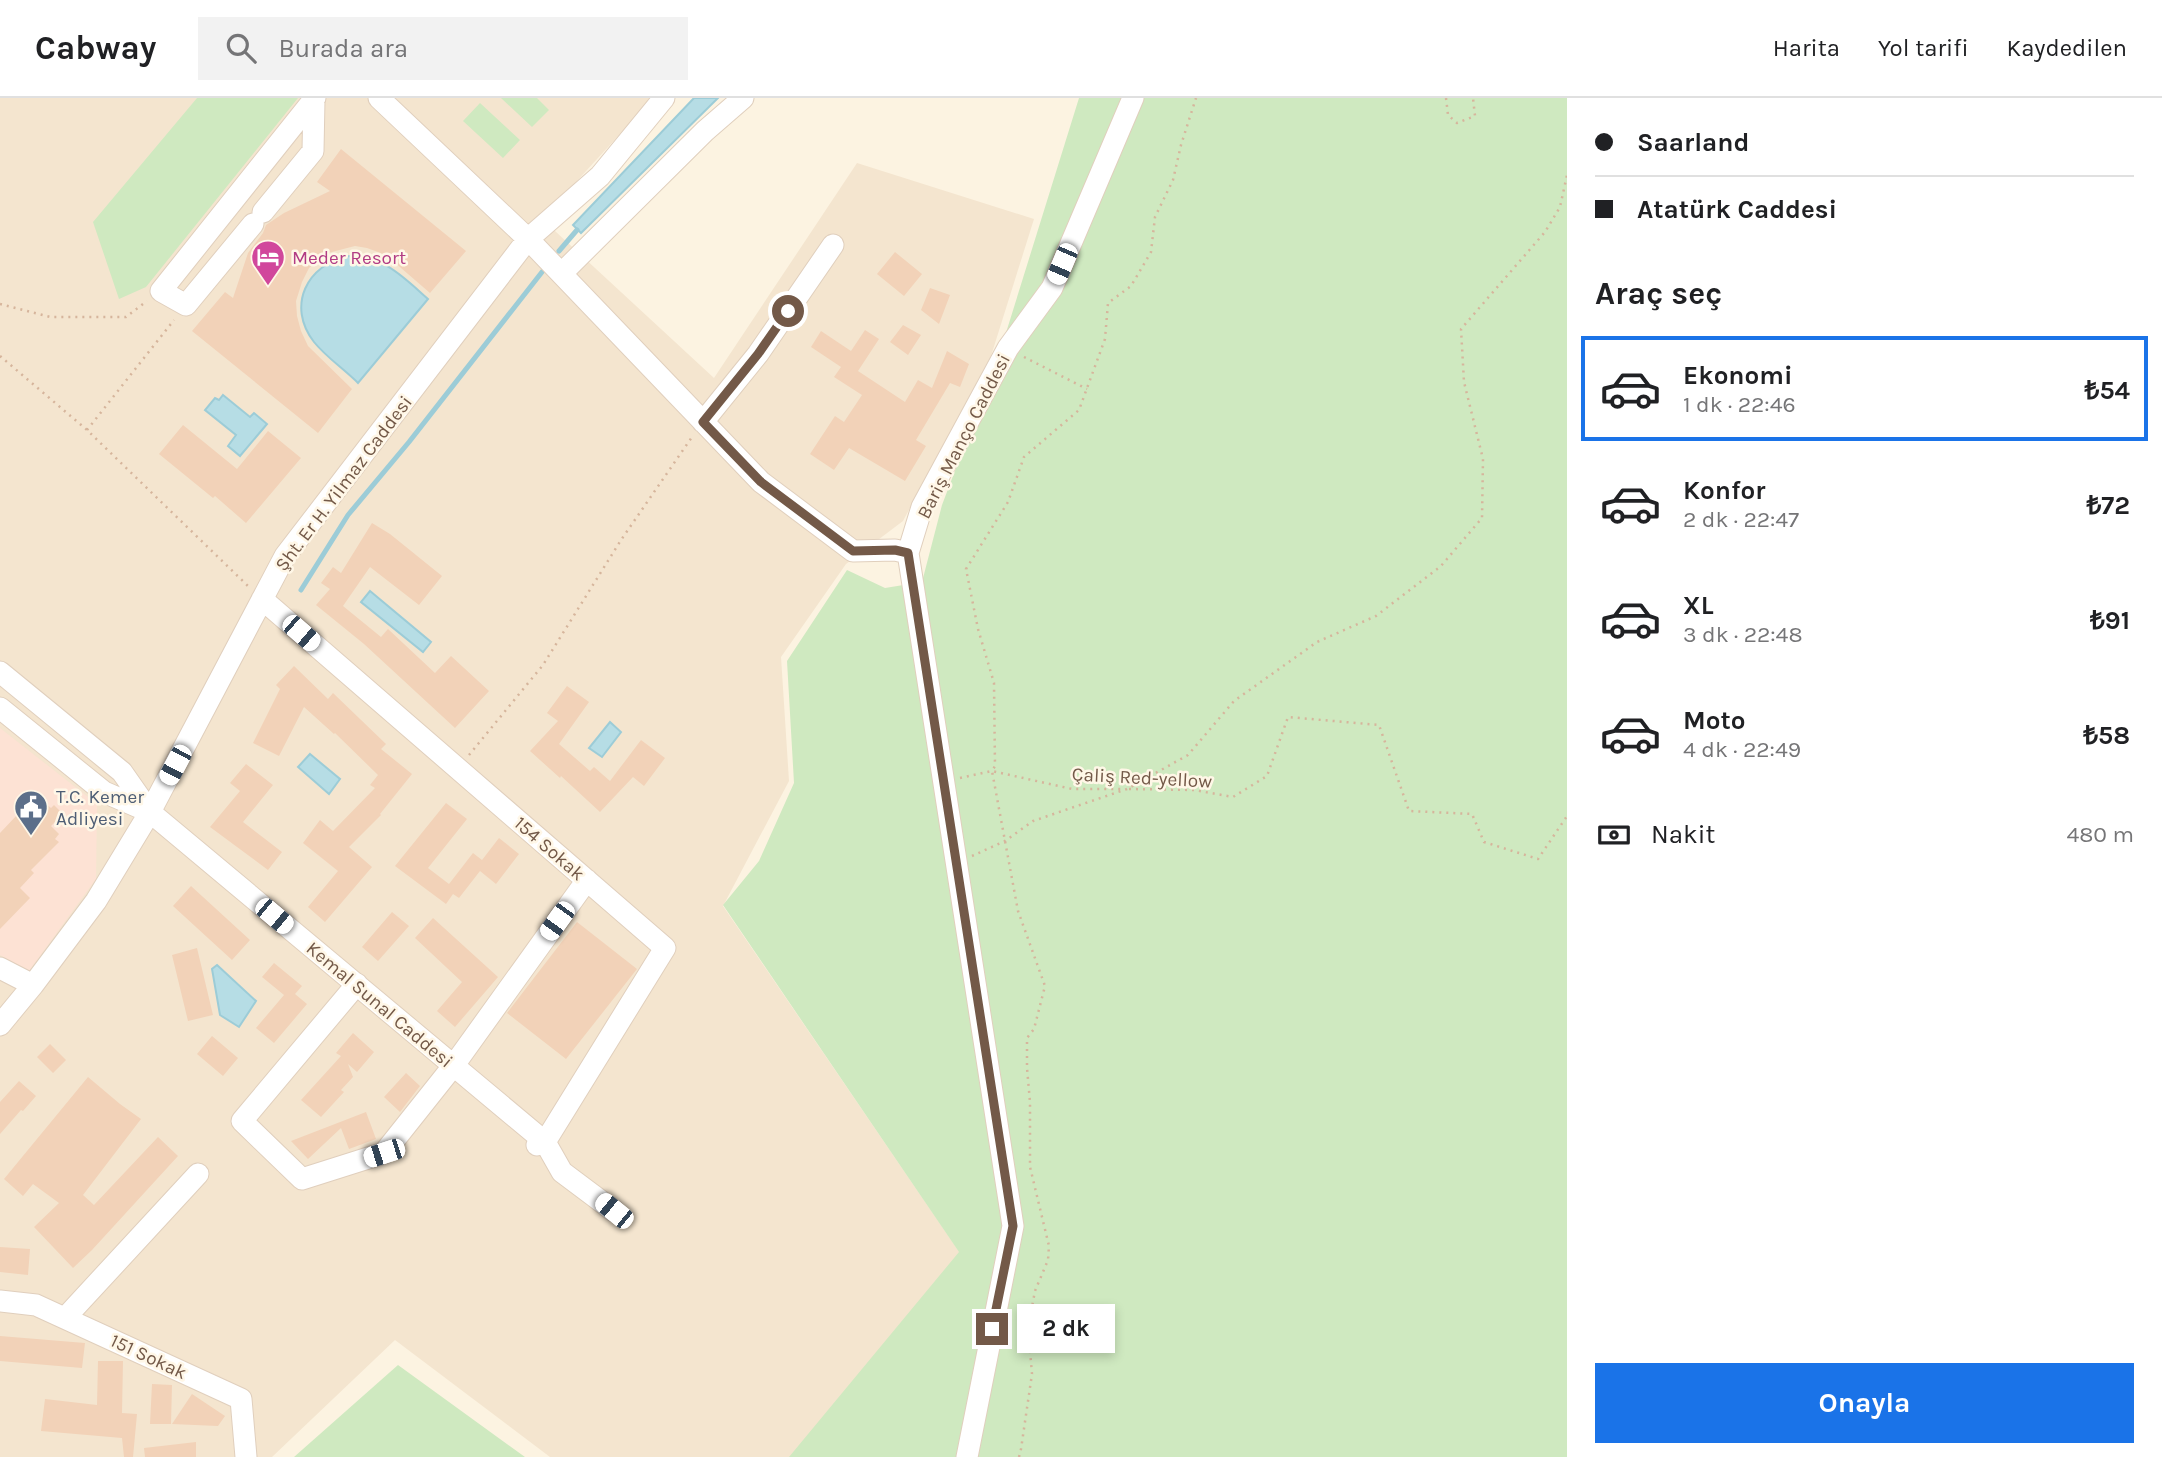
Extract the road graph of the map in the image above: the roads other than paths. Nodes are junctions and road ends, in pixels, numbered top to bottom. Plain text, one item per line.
1 (379, 98) edge
2 (664, 98) edge
3 (743, 98) edge
4 (1133, 98) edge
5 (314, 99) edge
6 (528, 239) junction
7 (833, 245) dead end
8 (562, 273) junction
9 (703, 422) junction
10 (908, 553) junction
11 (262, 598) junction
12 (0, 672) edge
13 (0, 708) edge
14 (53, 716) junction
15 (35, 736) junction
16 (150, 812) junction
17 (587, 880) junction
18 (0, 968) edge
19 (356, 984) junction
20 (33, 985) junction
21 (0, 1025) edge
22 (454, 1065) junction
23 (541, 1143) junction
24 (198, 1174) dead end
25 (614, 1211) dead end
26 (0, 1301) edge
27 (65, 1318) junction
28 (247, 1457) edge
29 (967, 1457) edge

1 - 6 street
2 - 6 street, Şht. Er H. Yilmaz Caddesi
3 - 8 street
4 - 10 street, Bariş Manço Caddesi
5 - 5 street
6 - 8 street
6 - 11 street, Şht. Er H. Yilmaz Caddesi
7 - 9 street
8 - 9 street
9 - 10 street
10 - 29 street
11 - 16 street, Şht. Er H. Yilmaz Caddesi
11 - 17 street, 154 Sokak
12 - 14 street, Kemal Sunal Caddesi
13 - 15 street, Kemal Sunal Caddesi
14 - 15 street
14 - 16 street, Kemal Sunal Caddesi
15 - 16 street, Kemal Sunal Caddesi
16 - 19 street, Kemal Sunal Caddesi
16 - 20 street, Şht. Er H. Yilmaz Caddesi
17 - 22 street
17 - 23 street, 154 Sokak
18 - 20 street
19 - 22 street, Kemal Sunal Caddesi
19 - 22 street
20 - 21 street, Şht. Er H. Yilmaz Caddesi
22 - 23 street, Kemal Sunal Caddesi
23 - 25 street, Kemal Sunal Caddesi
24 - 27 street
26 - 27 street, 151 Sokak
27 - 28 street, 151 Sokak

